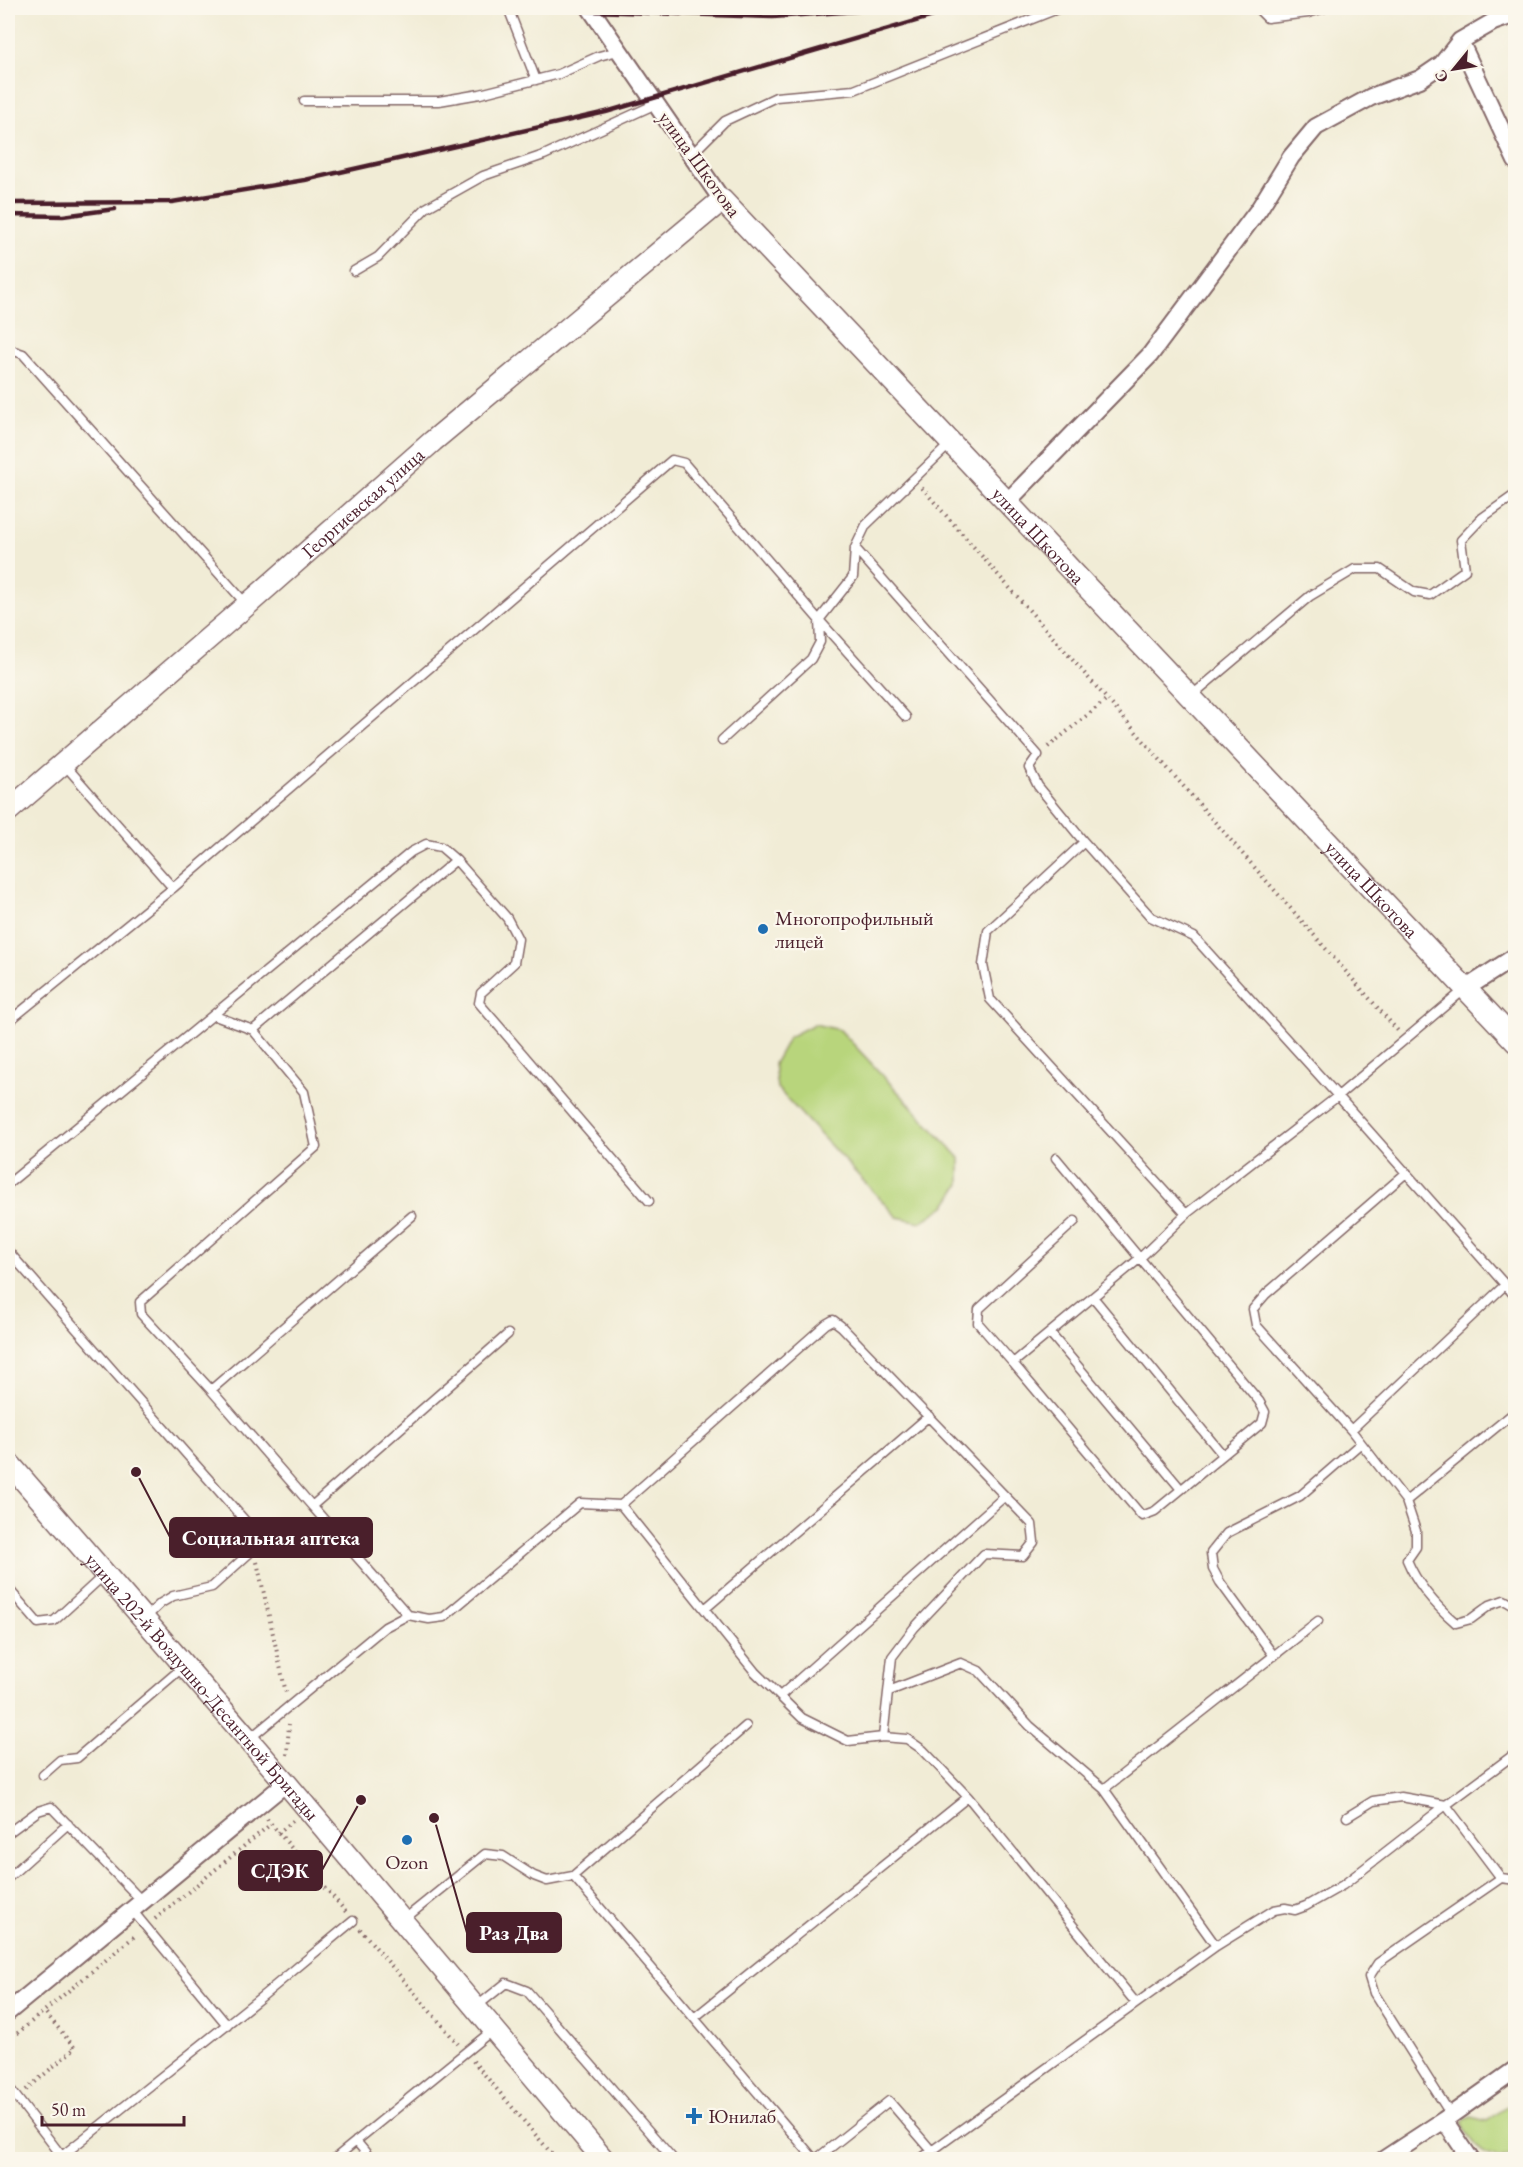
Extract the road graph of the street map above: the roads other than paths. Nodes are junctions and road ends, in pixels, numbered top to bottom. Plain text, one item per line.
1 (590, 8) edge
2 (1060, 8) edge
3 (1257, 8) edge
4 (1324, 8) edge
5 (510, 13) dead end
6 (1515, 14) edge
7 (1460, 41) junction
8 (618, 51) junction
9 (536, 80) junction
10 (304, 101) dead end
11 (656, 104) junction
12 (691, 155) junction
13 (1515, 161) edge
14 (722, 200) junction
15 (354, 271) dead end
16 (8, 349) edge
17 (951, 443) junction
18 (1515, 494) edge
19 (1007, 502) junction
20 (855, 548) junction
21 (247, 605) junction
22 (819, 620) junction
23 (1190, 697) junction
24 (906, 717) dead end
25 (722, 740) dead end
26 (64, 764) junction
27 (8, 811) edge
28 (1084, 842) junction
29 (456, 860) junction
30 (172, 888) junction
31 (1515, 956) edge
32 (1465, 989) junction
33 (215, 1016) junction
34 (8, 1022) edge
35 (253, 1030) junction
36 (1515, 1042) edge
37 (1338, 1096) junction
38 (1056, 1158) dead end
39 (1406, 1173) junction
40 (8, 1184) edge
41 (649, 1202) dead end
42 (1186, 1214) junction
43 (412, 1216) dead end
44 (1075, 1221) dead end
45 (8, 1251) edge
46 (1139, 1259) junction
47 (1505, 1286) junction
48 (1515, 1297) edge
49 (1093, 1298) junction
50 (1050, 1333) junction
51 (508, 1334) dead end
52 (1013, 1363) junction
53 (212, 1390) junction
54 (1515, 1411) edge
55 (929, 1416) junction
56 (1351, 1430) junction
57 (1361, 1443) junction
58 (1222, 1454) junction
59 (8, 1462) edge
60 (1179, 1488) junction
61 (1005, 1496) junction
62 (1406, 1501) junction
63 (621, 1505) junction
64 (312, 1506) junction
65 (105, 1574) junction
66 (8, 1588) edge
67 (1515, 1607) edge
68 (706, 1608) junction
69 (408, 1615) junction
70 (143, 1620) junction
71 (1318, 1621) dead end
72 (1274, 1656) junction
73 (183, 1666) junction
74 (889, 1691) junction
75 (780, 1696) junction
76 (746, 1726) dead end
77 (883, 1737) junction
78 (248, 1740) junction
79 (1515, 1753) edge
80 (43, 1775) dead end
81 (286, 1783) junction
82 (1104, 1790) junction
83 (968, 1797) junction
84 (1446, 1805) junction
85 (1347, 1817) dead end
86 (68, 1824) junction
87 (8, 1833) edge
88 (573, 1876) junction
89 (8, 1878) edge
90 (1501, 1878) junction
91 (1515, 1880) edge
92 (137, 1906) junction
93 (353, 1921) road end
94 (402, 1921) junction
95 (1216, 1946) junction
96 (1136, 2003) junction
97 (10, 2005) edge
98 (475, 2008) junction
99 (694, 2018) junction
100 (227, 2025) junction
101 (494, 2030) junction
102 (1515, 2069) edge
103 (8, 2086) edge
104 (1448, 2118) junction
105 (356, 2141) junction
106 (932, 2150) junction
107 (63, 2158) edge
108 (333, 2160) edge
109 (372, 2160) edge
110 (604, 2160) edge
111 (674, 2160) edge
112 (919, 2160) edge
113 (1383, 2160) edge
114 (1471, 2160) edge

1 - 8 street, улица Шкотова
2 - 12 lane
3 - 4 lane
5 - 9 lane
6 - 7 street
7 - 13 street
7 - 19 street
8 - 9 lane
8 - 11 street, улица Шкотова
9 - 10 lane
11 - 12 street, улица Шкотова
11 - 15 lane
12 - 14 street, улица Шкотова
14 - 17 street, улица Шкотова
14 - 21 street, Георгиевская улица
16 - 21 lane
17 - 19 street, улица Шкотова
17 - 20 lane
18 - 23 lane
19 - 23 street, улица Шкотова
20 - 22 lane
20 - 28 lane
21 - 26 street, Георгиевская улица
22 - 24 lane
22 - 25 lane
22 - 30 lane
23 - 32 street, улица Шкотова
26 - 27 street, Георгиевская улица
26 - 30 lane
28 - 37 lane
28 - 42 lane
29 - 33 lane
29 - 35 lane
29 - 41 lane
30 - 34 lane
31 - 32 street
32 - 36 street, улица Шкотова
32 - 37 lane
33 - 35 lane
33 - 40 lane
35 - 53 lane
37 - 39 lane
37 - 42 lane
38 - 46 lane
39 - 47 lane
39 - 56 lane
42 - 46 lane
43 - 53 lane
44 - 52 lane
45 - 70 lane
46 - 49 lane
46 - 58 lane
47 - 48 lane
47 - 56 lane
49 - 50 lane
49 - 58 lane
50 - 52 lane
50 - 60 lane
51 - 64 lane
52 - 60 lane
53 - 64 lane
54 - 62 lane
55 - 61 lane
55 - 63 lane
55 - 68 lane
56 - 57 lane
57 - 62 lane
57 - 72 lane
58 - 60 lane
59 - 65 street, улица 202-й Воздушно-Десантной Бригады
61 - 74 lane
61 - 75 lane
62 - 67 lane
63 - 68 lane
63 - 69 lane
64 - 69 lane
65 - 66 lane
65 - 70 street, улица 202-й Воздушно-Десантной Бригады
68 - 75 lane
69 - 78 lane
70 - 73 street, улица 202-й Воздушно-Десантной Бригады
71 - 72 lane
72 - 82 lane
73 - 78 street, улица 202-й Воздушно-Десантной Бригады
73 - 80 lane
74 - 77 lane
74 - 82 lane
75 - 77 lane
76 - 88 lane
77 - 83 lane
78 - 81 street, улица 202-й Воздушно-Десантной Бригады
79 - 84 lane
81 - 92 street
81 - 94 street, улица 202-й Воздушно-Десантной Бригады
82 - 95 lane
83 - 96 lane
83 - 99 lane
84 - 85 lane
84 - 90 lane
84 - 95 lane
86 - 87 lane
86 - 89 lane
86 - 92 lane
88 - 94 lane
88 - 99 lane
90 - 91 lane
90 - 104 lane
92 - 97 street
92 - 100 lane
93 - 100 lane
94 - 98 street, улица 202-й Воздушно-Десантной Бригады
95 - 96 lane
96 - 106 lane
98 - 101 street, улица 202-й Воздушно-Десантной Бригады
98 - 111 lane
99 - 106 lane
100 - 107 lane
101 - 105 lane
101 - 110 street, улица 202-й Воздушно-Десантной Бригады
102 - 104 street
103 - 107 lane
104 - 113 street
104 - 114 street
105 - 108 lane
105 - 109 lane
106 - 112 lane

